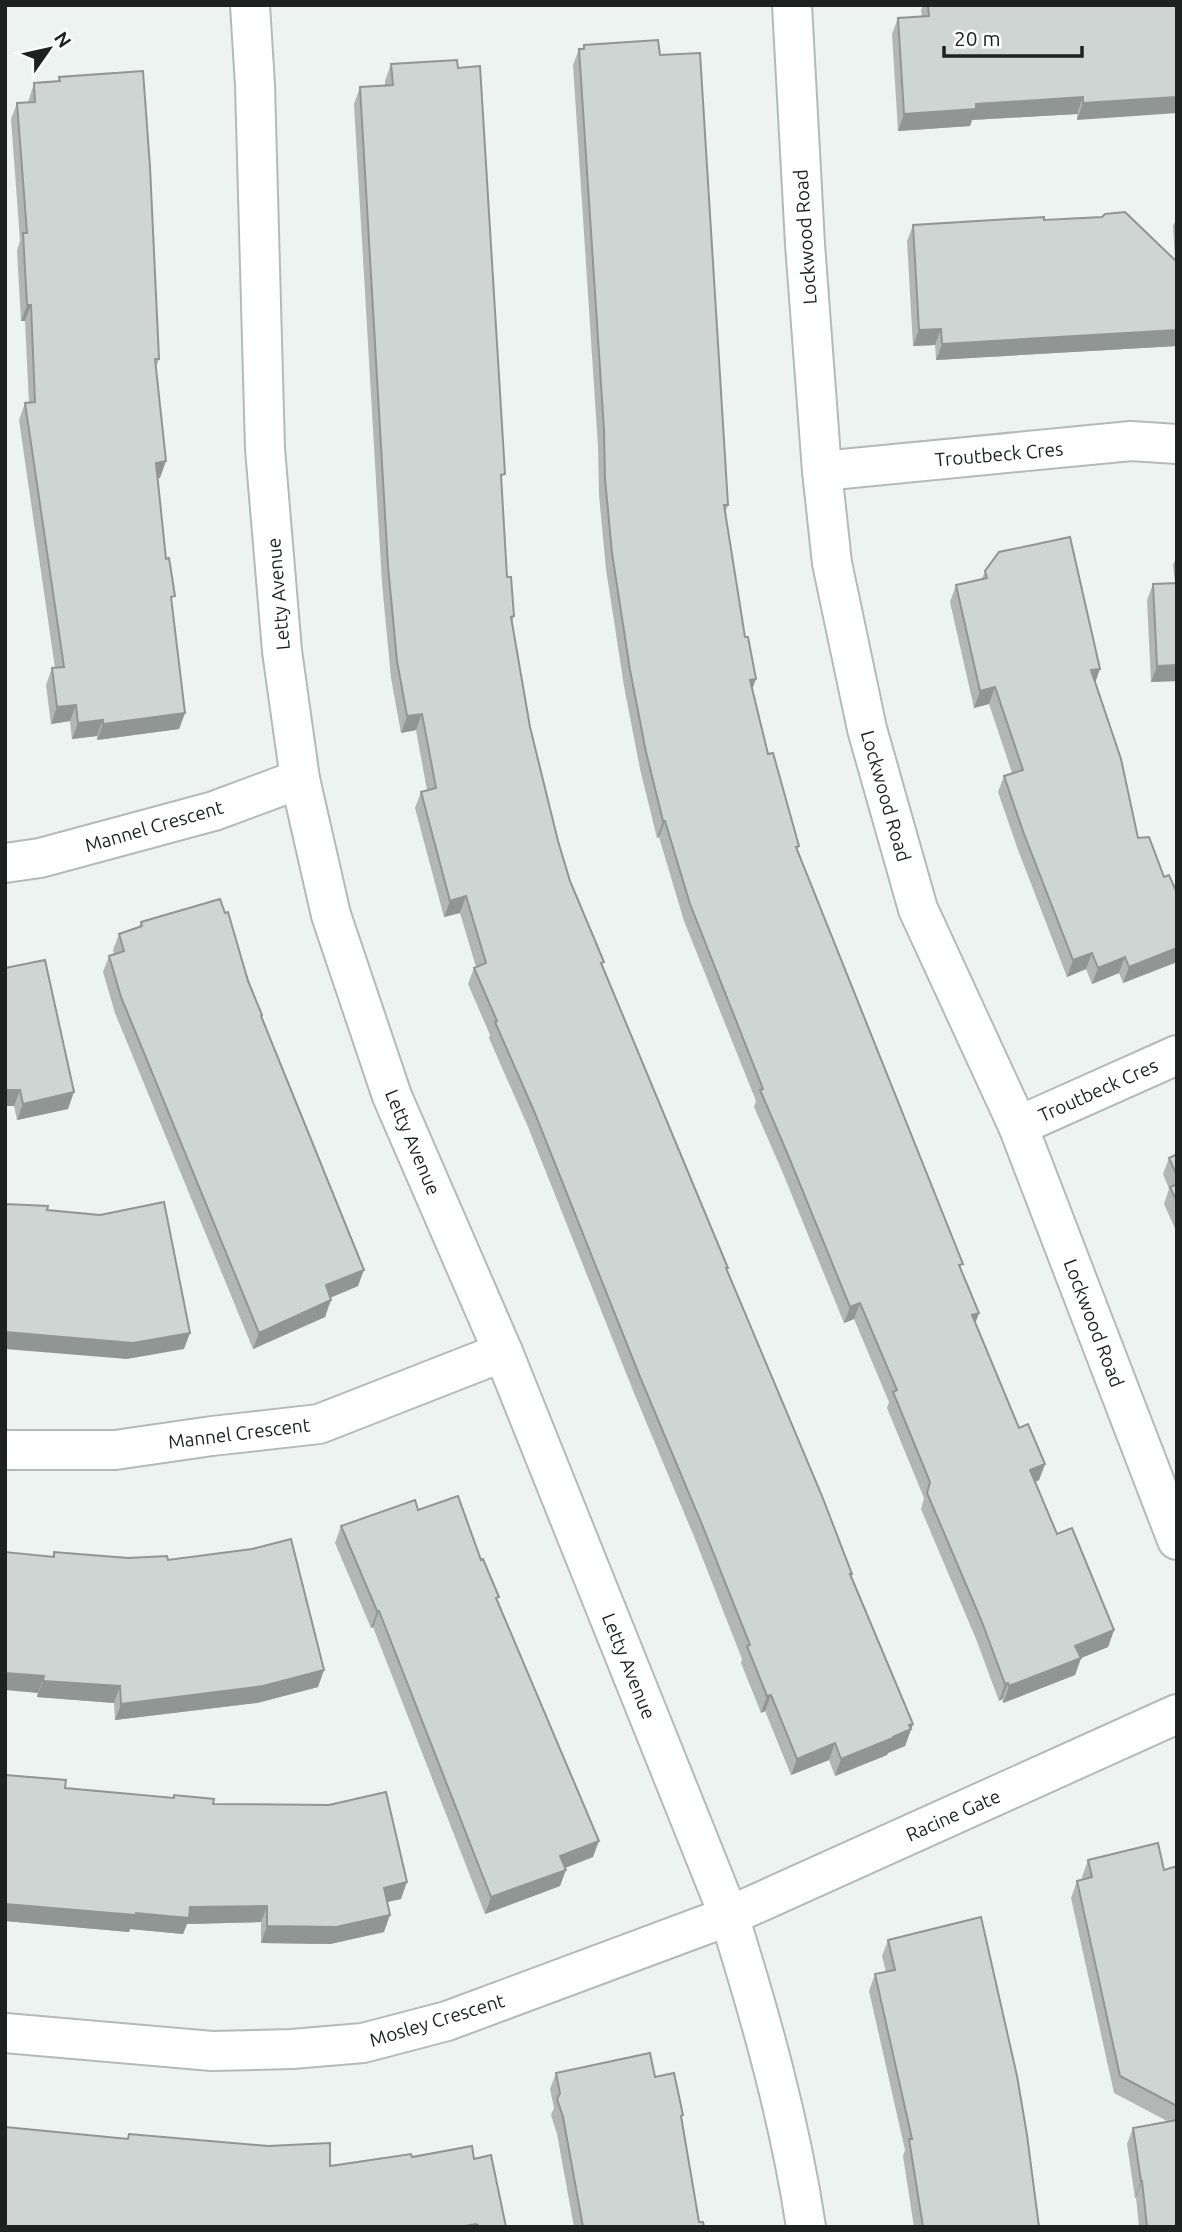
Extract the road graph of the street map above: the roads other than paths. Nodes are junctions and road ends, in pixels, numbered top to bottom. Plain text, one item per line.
1 (250, 5) edge
2 (792, 5) edge
3 (1177, 444) edge
4 (822, 471) junction
5 (300, 779) junction
6 (5, 863) edge
7 (1177, 1055) edge
8 (1018, 1126) junction
9 (503, 1352) junction
10 (5, 1450) edge
11 (1177, 1540) edge
12 (1177, 1714) edge
13 (729, 1916) junction
14 (5, 2033) edge
15 (806, 2227) edge

1 - 5 street, Letty Avenue
2 - 4 street, Lockwood Road
3 - 4 street, Troutbeck Cres
4 - 8 street, Lockwood Road
5 - 6 street, Mannel Crescent
5 - 9 street, Letty Avenue
7 - 8 street, Troutbeck Cres
8 - 11 street, Lockwood Road
9 - 10 street, Mannel Crescent
9 - 13 street, Letty Avenue
12 - 13 street, Racine Gate
13 - 14 street, Mosley Crescent
13 - 15 street, Letty Avenue

